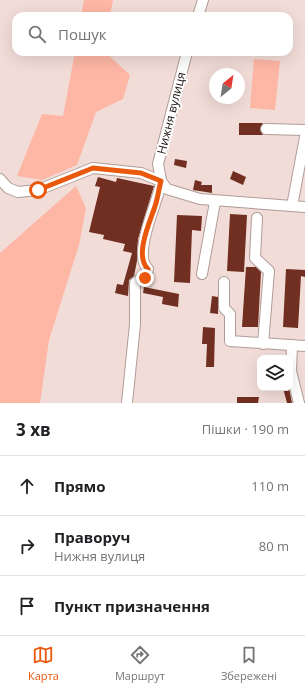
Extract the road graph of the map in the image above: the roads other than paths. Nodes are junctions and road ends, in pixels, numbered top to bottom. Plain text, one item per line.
1 (203, 0) edge
2 (199, 12) edge
3 (186, 56) edge
4 (266, 129) dead end
5 (305, 130) edge
6 (305, 137) edge
7 (0, 179) edge
8 (161, 181) junction
9 (216, 202) junction
10 (292, 206) junction
11 (305, 207) edge
12 (257, 218) dead end
13 (202, 274) dead end
14 (224, 282) dead end
15 (263, 344) junction
16 (292, 345) junction
17 (305, 346) edge
18 (127, 403) edge
19 (299, 403) edge

1 - 2 street
3 - 8 street, Нижня вулиця
4 - 5 street
6 - 10 street
7 - 8 street
8 - 9 street
8 - 18 street, Нижня вулиця
9 - 10 street
9 - 13 street
10 - 11 street
12 - 15 street
14 - 15 street
15 - 16 street
16 - 17 street
16 - 19 street

